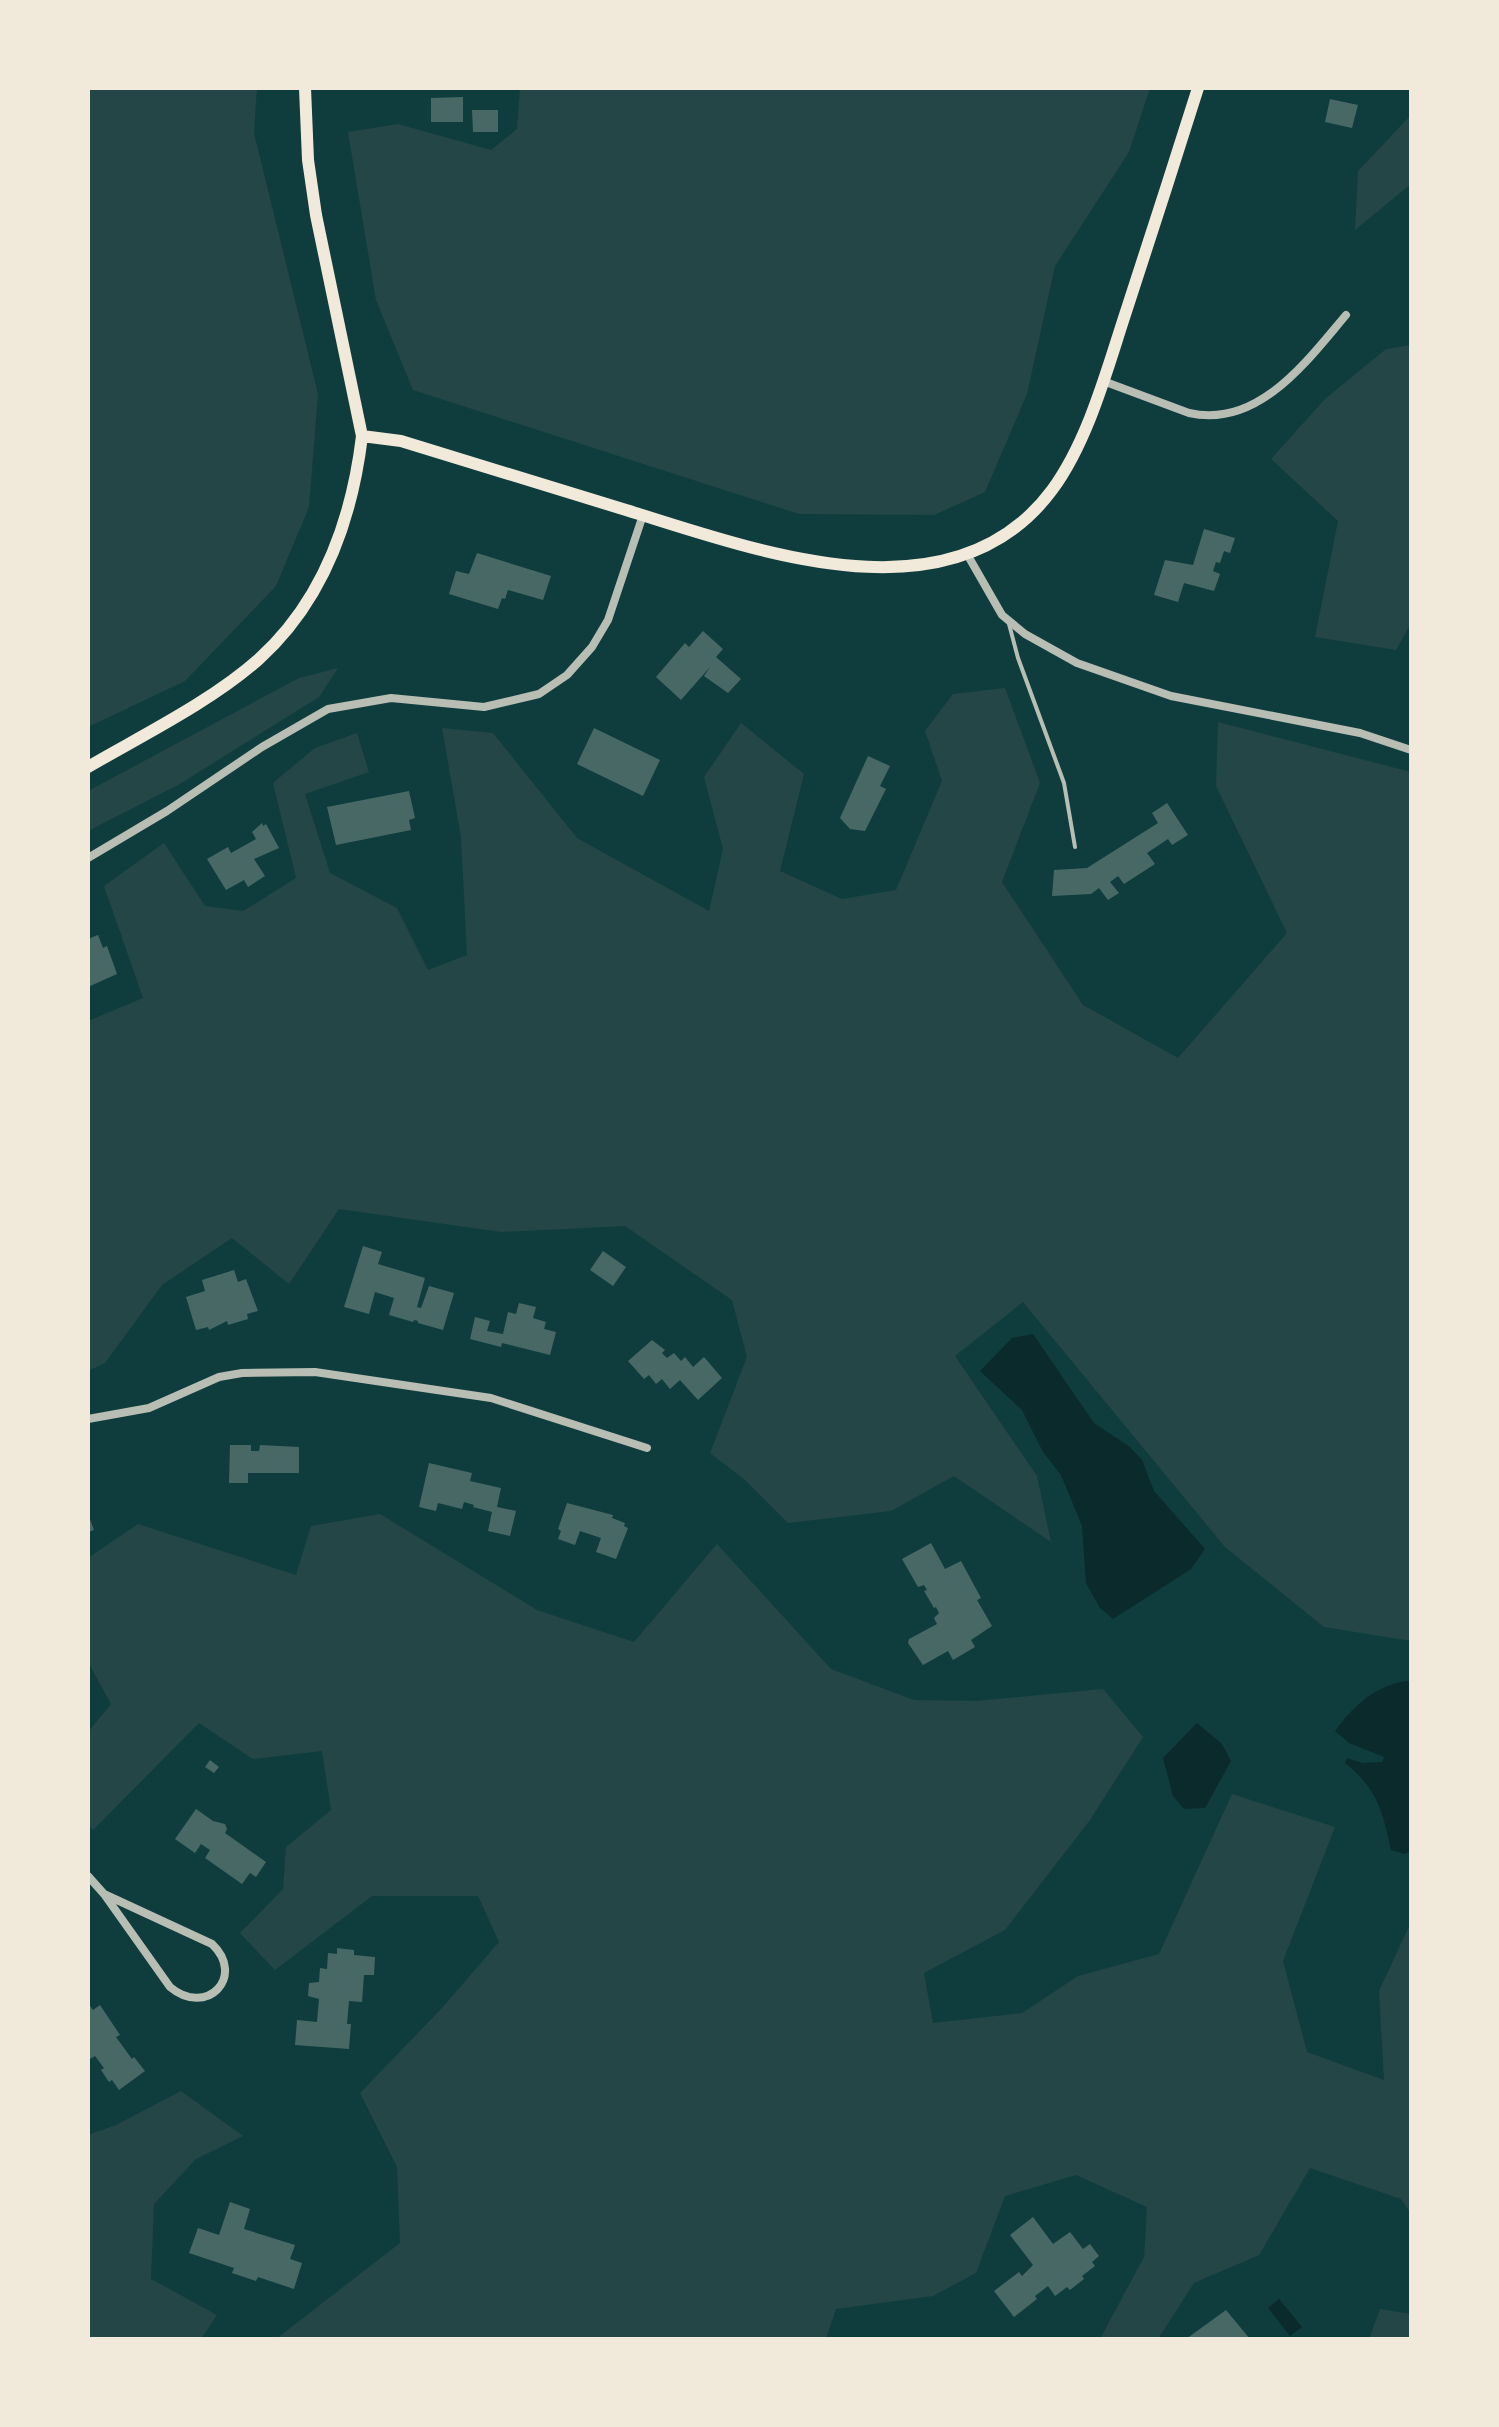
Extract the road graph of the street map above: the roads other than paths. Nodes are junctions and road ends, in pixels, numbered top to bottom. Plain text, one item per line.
1 (305, 88) edge
2 (1198, 88) edge
3 (1346, 315) dead end
4 (1103, 381) junction
5 (362, 436) junction
6 (643, 515) junction
7 (967, 554) junction
8 (1007, 619) junction
9 (1411, 750) edge
10 (88, 767) edge
11 (1075, 847) dead end
12 (88, 858) edge
13 (88, 1419) edge
14 (647, 1448) dead end
15 (88, 1876) edge
16 (104, 1894) junction

1 - 5 main road
2 - 4 main road
3 - 4 street
4 - 7 main road
5 - 6 main road
5 - 10 main road
6 - 7 main road
6 - 12 street
7 - 8 street
8 - 9 street
8 - 11 lane
13 - 14 street
15 - 16 street
16 - 16 street

